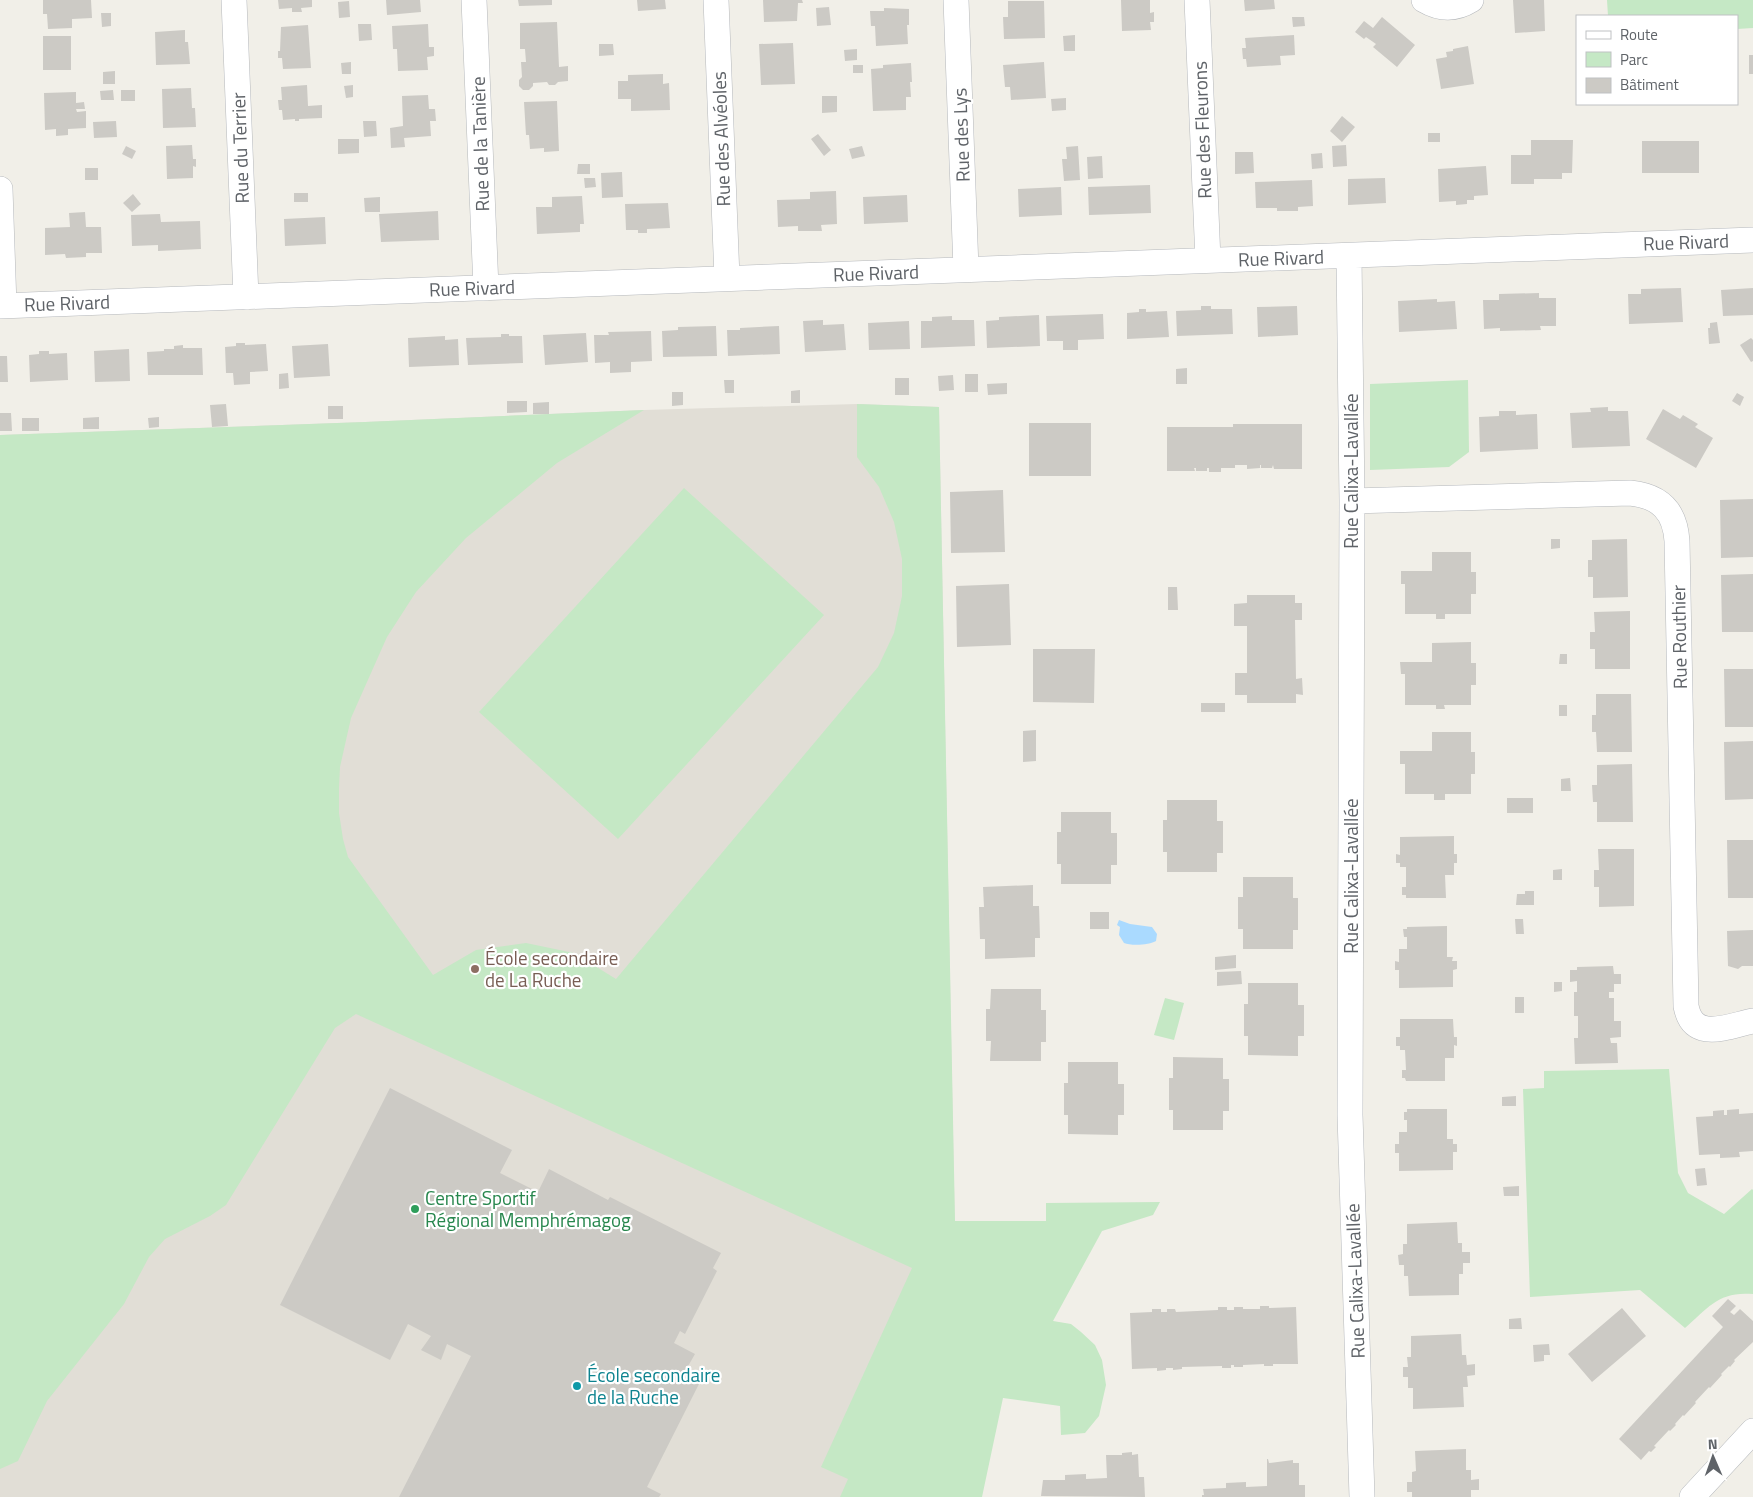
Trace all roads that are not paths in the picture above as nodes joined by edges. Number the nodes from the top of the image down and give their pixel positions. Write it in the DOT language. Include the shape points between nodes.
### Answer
graph roads {
  1 [pos="234,0"];
  2 [pos="474,0"];
  3 [pos="716,0"];
  4 [pos="956,0"];
  5 [pos="1197,0"];
  6 [pos="1424,0"];
  7 [pos="1471,0"];
  8 [pos="0,189"];
  9 [pos="1753,240"];
  10 [pos="1349,256"];
  11 [pos="1208,260"];
  12 [pos="966,269"];
  13 [pos="727,278"];
  14 [pos="486,288"];
  15 [pos="246,297"];
  16 [pos="2,306"];
  17 [pos="1352,501"];
  18 [pos="1753,1021"];
  19 [pos="1753,1431"];
  20 [pos="1362,1497"];
  21 [pos="1692,1497"];
  1 -- 15 [label="street, Rue du Terrier"];
  2 -- 14 [label="street, Rue de la Tanière"];
  3 -- 13 [label="street, Rue des Alvéoles"];
  4 -- 12 [label="street, Rue des Lys"];
  5 -- 11 [label="street, Rue des Fleurons"];
  6 -- 7 [label="street" via="1448,8"];
  8 -- 16 [label="street"];
  9 -- 10 [label="street, Rue Rivard"];
  10 -- 11 [label="street, Rue Rivard"];
  10 -- 17 [label="street, Rue Calixa-Lavallée"];
  11 -- 12 [label="street, Rue Rivard"];
  12 -- 13 [label="street, Rue Rivard"];
  13 -- 14 [label="street, Rue Rivard"];
  14 -- 15 [label="street, Rue Rivard"];
  15 -- 16 [label="street, Rue Rivard"];
  17 -- 18 [label="street, Rue Routhier" via="1642,494 1664,506 1674,522 1677,541 1686,1006 1691,1020 1704,1029"];
  17 -- 20 [label="street, Rue Calixa-Lavallée" via="1350,1115"];
  19 -- 21 [label="street"];
}
